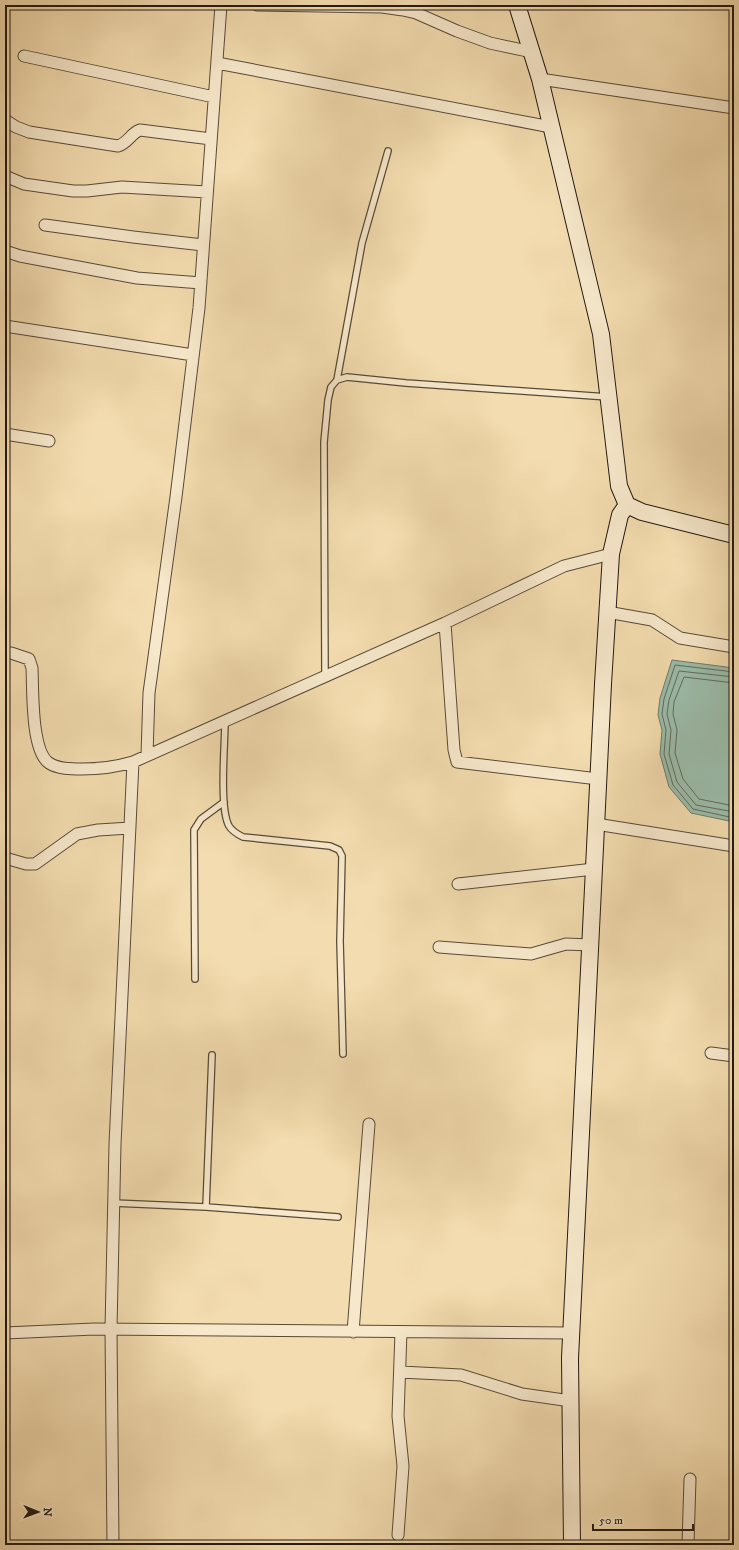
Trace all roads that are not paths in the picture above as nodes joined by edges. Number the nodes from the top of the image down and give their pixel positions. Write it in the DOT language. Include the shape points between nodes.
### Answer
graph roads {
  1 [pos="221,5"];
  2 [pos="257,5"];
  3 [pos="517,5"];
  4 [pos="532,52"];
  5 [pos="24,56"];
  6 [pos="217,63"];
  7 [pos="540,79"];
  8 [pos="214,97"];
  9 [pos="734,108"];
  10 [pos="5,120"];
  11 [pos="552,127"];
  12 [pos="211,139"];
  13 [pos="388,152"];
  14 [pos="5,176"];
  15 [pos="207,192"];
  16 [pos="45,225"];
  17 [pos="203,245"];
  18 [pos="5,251"];
  19 [pos="200,283"];
  20 [pos="5,326"];
  21 [pos="193,355"];
  22 [pos="337,380"];
  23 [pos="608,397"];
  24 [pos="5,434"];
  25 [pos="48,441"];
  26 [pos="627,505"];
  27 [pos="734,535"];
  28 [pos="611,554"];
  29 [pos="607,612"];
  30 [pos="445,623"];
  31 [pos="734,647"];
  32 [pos="5,653"];
  33 [pos="325,676"];
  34 [pos="225,721"];
  35 [pos="147,755"];
  36 [pos="133,762"];
  37 [pos="598,779"];
  38 [pos="224,802"];
  39 [pos="596,824"];
  40 [pos="130,828"];
  41 [pos="734,846"];
  42 [pos="5,858"];
  43 [pos="594,869"];
  44 [pos="458,884"];
  45 [pos="590,945"];
  46 [pos="439,947"];
  47 [pos="196,979"];
  48 [pos="711,1053"];
  49 [pos="343,1054"];
  50 [pos="212,1055"];
  51 [pos="734,1056"];
  52 [pos="369,1124"];
  53 [pos="113,1203"];
  54 [pos="206,1207"];
  55 [pos="338,1217"];
  56 [pos="110,1329"];
  57 [pos="353,1332"];
  58 [pos="401,1332"];
  59 [pos="5,1333"];
  60 [pos="571,1334"];
  61 [pos="400,1372"];
  62 [pos="570,1401"];
  63 [pos="690,1479"];
  64 [pos="398,1534"];
  65 [pos="113,1545"];
  66 [pos="572,1545"];
  67 [pos="688,1545"];
  1 -- 6 [label="street"];
  2 -- 4 [label="street" via="403,10 490,43"];
  3 -- 4 [label="street"];
  4 -- 7 [label="street"];
  5 -- 8 [label="street"];
  6 -- 8 [label="street"];
  6 -- 11 [label="street"];
  7 -- 9 [label="street"];
  7 -- 11 [label="street"];
  8 -- 12 [label="street"];
  10 -- 12 [label="street" via="29,132 118,146 140,130"];
  11 -- 23 [label="street" via="601,334"];
  12 -- 15 [label="street"];
  13 -- 22 [label="lane" via="362,243"];
  14 -- 15 [label="street" via="24,184 73,191 122,187"];
  15 -- 17 [label="street"];
  16 -- 17 [label="street"];
  17 -- 19 [label="street"];
  18 -- 19 [label="street" via="137,278"];
  19 -- 21 [label="street"];
  20 -- 21 [label="street"];
  21 -- 35 [label="street" via="149,693"];
  22 -- 23 [label="lane" via="347,377"];
  22 -- 33 [label="lane" via="331,387 328,400 324,442"];
  23 -- 26 [label="street" via="619,486"];
  24 -- 25 [label="street"];
  26 -- 27 [label="street" via="642,512"];
  26 -- 28 [label="street" via="620,515"];
  28 -- 29 [label="street"];
  28 -- 30 [label="street" via="564,566"];
  29 -- 31 [label="street" via="652,620 680,638"];
  29 -- 37 [label="street"];
  30 -- 33 [label="street"];
  30 -- 37 [label="street" via="457,762"];
  32 -- 36 [label="street" via="28,659 32,668 36,733 39,746 48,763 61,768 97,769"];
  33 -- 34 [label="street"];
  34 -- 35 [label="street"];
  34 -- 38 [label="lane"];
  35 -- 36 [label="street"];
  36 -- 40 [label="street"];
  37 -- 39 [label="street"];
  38 -- 47 [label="lane" via="201,819 194,830"];
  38 -- 49 [label="lane" via="229,826 243,837 330,846 339,850 342,856 340,941"];
  39 -- 41 [label="street"];
  39 -- 43 [label="street"];
  40 -- 42 [label="street" via="77,834 35,864"];
  40 -- 53 [label="street"];
  43 -- 44 [label="street"];
  43 -- 45 [label="street"];
  45 -- 46 [label="street" via="556,945 531,954"];
  45 -- 60 [label="street"];
  48 -- 51 [label="street"];
  50 -- 54 [label="lane"];
  52 -- 57 [label="street"];
  53 -- 54 [label="lane"];
  53 -- 56 [label="street"];
  54 -- 55 [label="lane"];
  56 -- 57 [label="street"];
  56 -- 59 [label="street"];
  56 -- 65 [label="street"];
  57 -- 58 [label="street"];
  58 -- 60 [label="street"];
  58 -- 61 [label="street"];
  60 -- 62 [label="street"];
  61 -- 62 [label="street" via="461,1375 522,1394"];
  61 -- 64 [label="street" via="398,1416 403,1466"];
  62 -- 66 [label="street"];
  63 -- 67 [label="street"];
}
